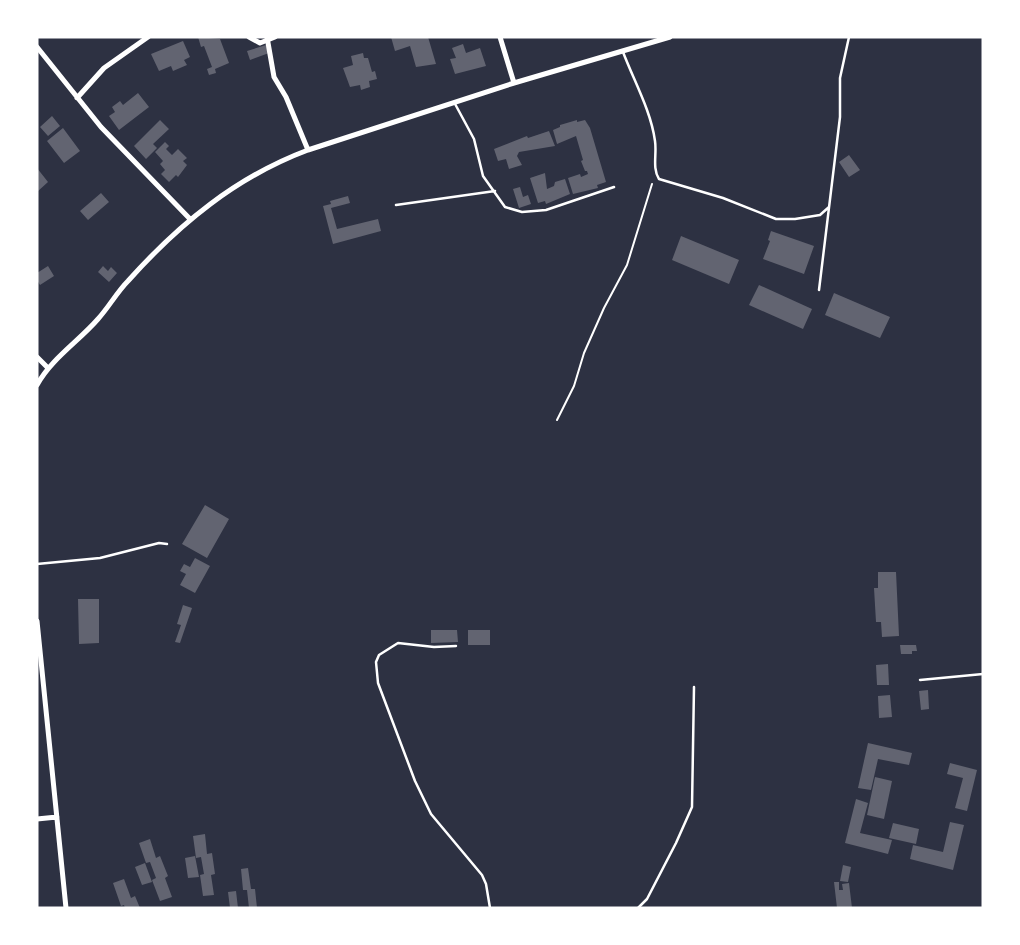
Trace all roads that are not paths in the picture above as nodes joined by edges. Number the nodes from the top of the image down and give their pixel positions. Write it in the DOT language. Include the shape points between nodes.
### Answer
graph roads {
  1 [pos="148,37"];
  2 [pos="248,37"];
  3 [pos="275,37"];
  4 [pos="500,37"];
  5 [pos="670,37"];
  6 [pos="849,37"];
  7 [pos="268,38"];
  8 [pos="37,47"];
  9 [pos="624,52"];
  10 [pos="513,83"];
  11 [pos="77,98"];
  12 [pos="454,102"];
  13 [pos="308,150"];
  14 [pos="614,187"];
  15 [pos="495,191"];
  16 [pos="396,205"];
  17 [pos="829,206"];
  18 [pos="190,219"];
  19 [pos="819,290"];
  20 [pos="37,357"];
  21 [pos="48,368"];
  22 [pos="37,385"];
  23 [pos="167,544"];
  24 [pos="37,564"];
  25 [pos="37,621"];
  26 [pos="456,646"];
  27 [pos="983,674"];
  28 [pos="920,680"];
  29 [pos="694,687"];
  30 [pos="57,817"];
  31 [pos="37,819"];
  32 [pos="66,908"];
  33 [pos="490,908"];
  34 [pos="638,908"];
  1 -- 11 [label="street" via="104,68"];
  2 -- 7 [label="street" via="256,42"];
  3 -- 7 [label="street"];
  4 -- 10 [label="street"];
  5 -- 9 [label="street"];
  6 -- 17 [label="lane" via="840,78"];
  7 -- 13 [label="street" via="274,77"];
  8 -- 11 [label="street"];
  9 -- 10 [label="street"];
  9 -- 17 [label="lane" via="651,124 659,179 775,219 820,215"];
  10 -- 12 [label="street"];
  11 -- 18 [label="street"];
  12 -- 13 [label="street"];
  12 -- 15 [label="lane" via="474,139 483,176"];
  13 -- 18 [label="street" via="253,175"];
  14 -- 15 [label="lane" via="546,210 522,212 505,207"];
  15 -- 16 [label="lane"];
  17 -- 19 [label="lane"];
  18 -- 21 [label="street"];
  20 -- 21 [label="street"];
  21 -- 22 [label="street"];
  23 -- 24 [label="lane" via="100,558"];
  25 -- 30 [label="street"];
  26 -- 33 [label="lane" via="398,643 379,655 376,671 415,781 431,814 482,876"];
  27 -- 28 [label="lane"];
  29 -- 34 [label="lane" via="692,807 647,899"];
  30 -- 31 [label="street"];
  30 -- 32 [label="street"];
}
